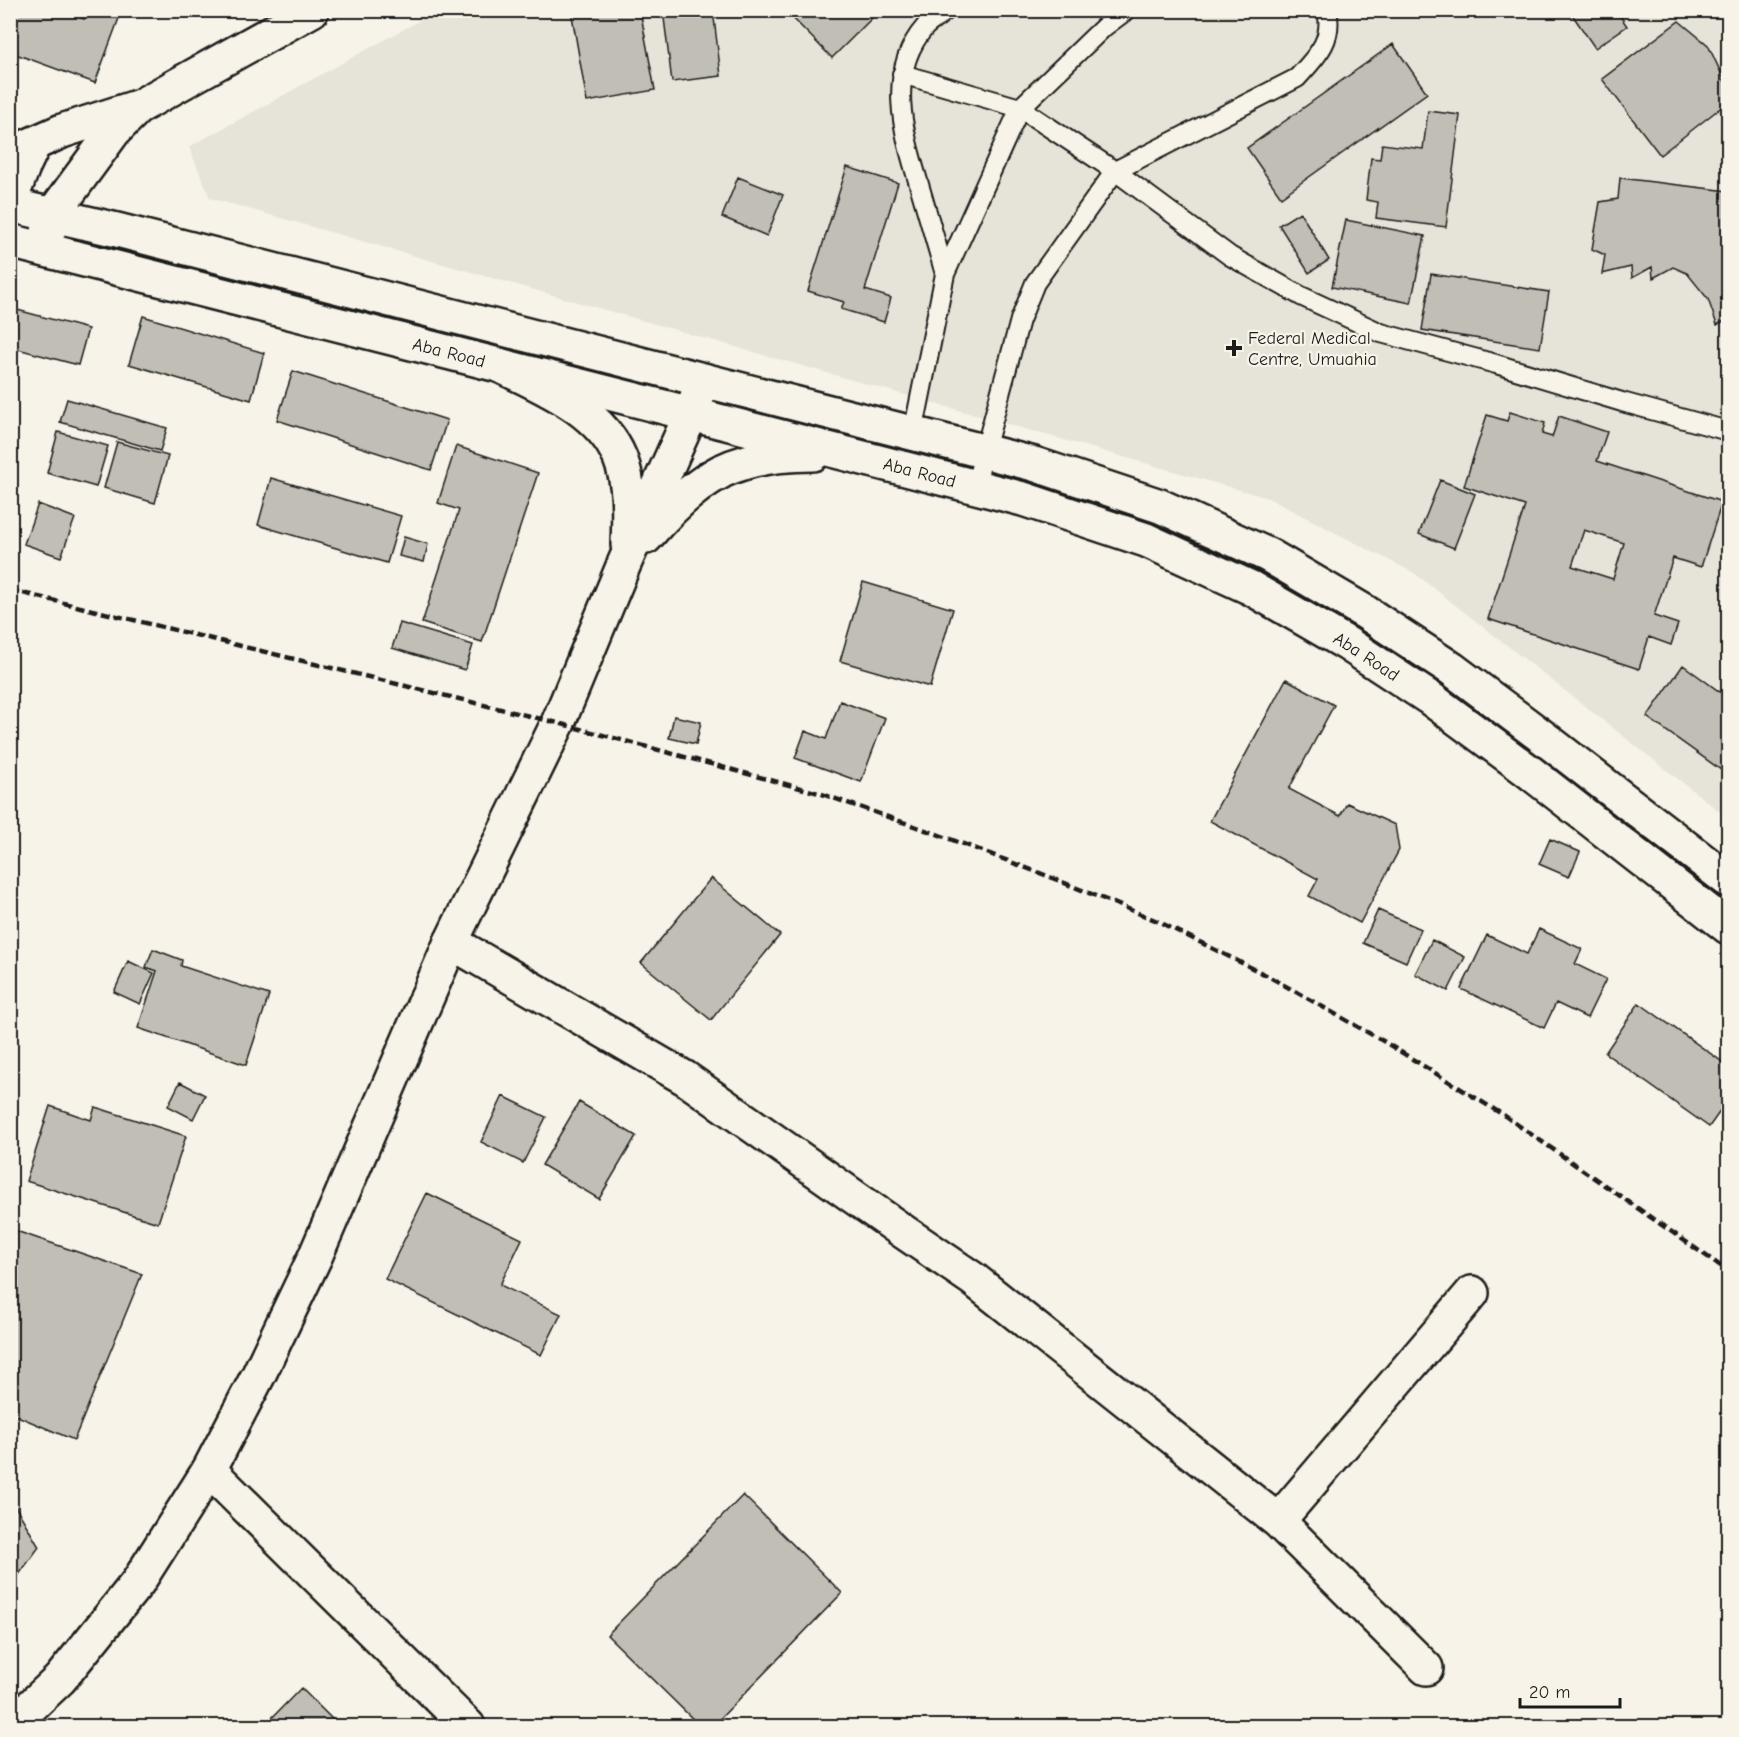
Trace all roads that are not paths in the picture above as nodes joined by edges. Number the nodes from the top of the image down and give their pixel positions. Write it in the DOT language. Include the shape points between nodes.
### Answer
graph roads {
  1 [pos="312,10"];
  2 [pos="947,10"];
  3 [pos="1127,10"];
  4 [pos="1327,10"];
  5 [pos="902,75"];
  6 [pos="140,106"];
  7 [pos="1020,108"];
  8 [pos="22,149"];
  9 [pos="99,151"];
  10 [pos="1115,171"];
  11 [pos="10,203"];
  12 [pos="53,214"];
  13 [pos="117,230"];
  14 [pos="10,241"];
  15 [pos="42,250"];
  16 [pos="945,274"];
  17 [pos="499,365"];
  18 [pos="703,380"];
  19 [pos="691,414"];
  20 [pos="1728,431"];
  21 [pos="913,433"];
  22 [pos="985,452"];
  23 [pos="846,453"];
  24 [pos="975,487"];
  25 [pos="626,561"];
  26 [pos="1728,880"];
  27 [pos="1728,927"];
  28 [pos="451,942"];
  29 [pos="1472,1293"];
  30 [pos="208,1470"];
  31 [pos="1278,1521"];
  32 [pos="1426,1668"];
  33 [pos="10,1726"];
  34 [pos="468,1726"];
  1 -- 6 [label="main road"];
  2 -- 5 [label="lane" via="926,27 910,49"];
  3 -- 7 [label="lane"];
  4 -- 10 [label="lane" via="1329,32 1318,56 1297,78"];
  5 -- 7 [label="lane"];
  5 -- 16 [label="lane" via="903,123"];
  6 -- 8 [label="main road" via="62,131"];
  6 -- 9 [label="main road"];
  7 -- 10 [label="lane"];
  7 -- 16 [label="lane"];
  8 -- 11 [label="main road" via="22,167"];
  9 -- 12 [label="main road"];
  9 -- 13 [label="main road" via="93,198 100,213"];
  10 -- 20 [label="lane" via="1230,256 1301,296 1381,333"];
  10 -- 22 [label="lane" via="1035,283 1020,320"];
  11 -- 12 [label="main road, Aba Road"];
  12 -- 13 [label="main road, Aba Road"];
  12 -- 15 [label="main road"];
  13 -- 18 [label="main road, Aba Road"];
  14 -- 15 [label="main road, Aba Road"];
  15 -- 17 [label="main road, Aba Road"];
  16 -- 21 [label="lane"];
  17 -- 19 [label="main road, Aba Road"];
  17 -- 25 [label="main road" via="549,389 594,422 610,440 621,460 627,485"];
  18 -- 19 [label="main road"];
  18 -- 21 [label="main road, Aba Road"];
  19 -- 23 [label="main road, Aba Road"];
  19 -- 25 [label="main road"];
  21 -- 22 [label="main road, Aba Road"];
  22 -- 24 [label="lane"];
  22 -- 26 [label="main road, Aba Road" via="1160,506 1268,555 1452,669"];
  23 -- 24 [label="main road, Aba Road"];
  23 -- 25 [label="main road" via="781,455 723,471 676,505"];
  24 -- 27 [label="main road, Aba Road" via="1146,540 1251,588 1346,643 1527,770"];
  25 -- 28 [label="main road" via="558,723"];
  28 -- 30 [label="main road" via="315,1257"];
  28 -- 31 [label="main road" via="685,1078 973,1279"];
  29 -- 31 [label="main road"];
  30 -- 33 [label="main road" via="138,1582 60,1679"];
  30 -- 34 [label="main road"];
  31 -- 32 [label="main road"];
}
